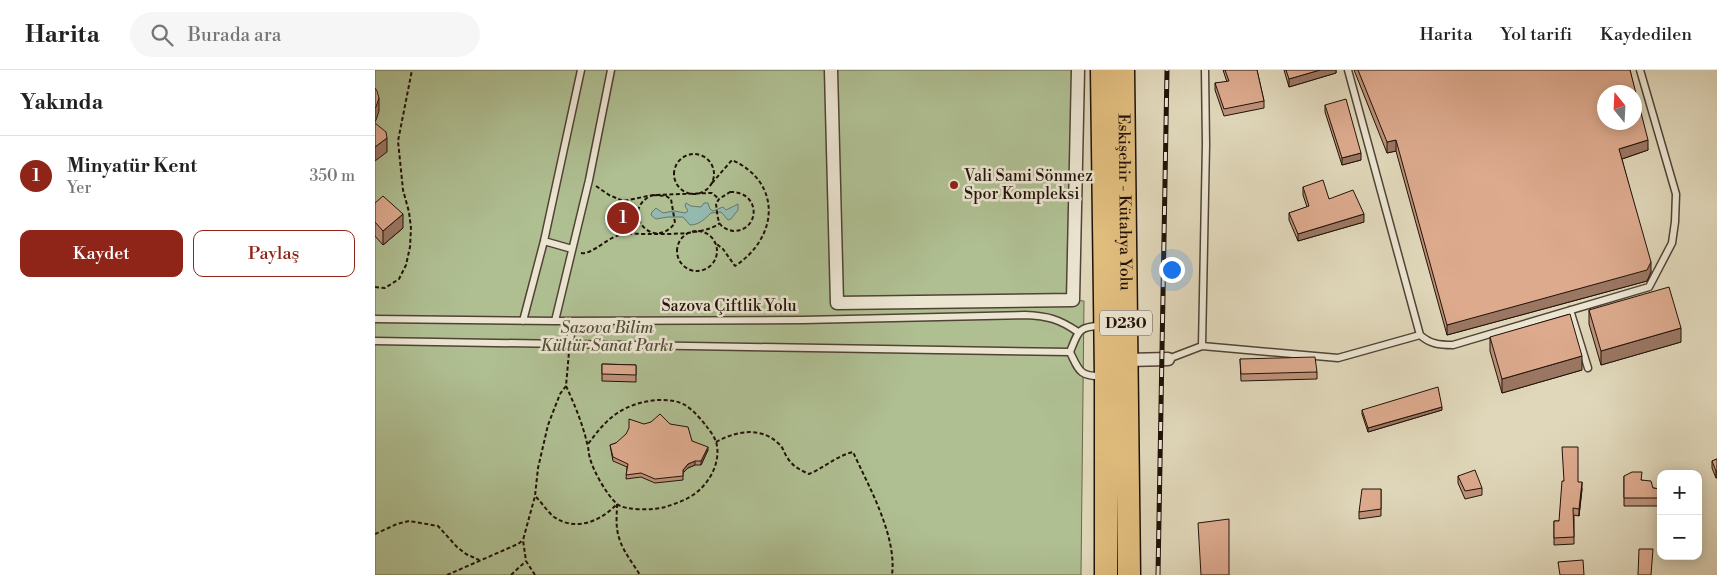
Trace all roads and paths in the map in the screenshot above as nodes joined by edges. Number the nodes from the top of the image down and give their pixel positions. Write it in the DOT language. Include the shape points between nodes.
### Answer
graph roads {
  1 [pos="411,70"];
  2 [pos="581,70"];
  3 [pos="611,70"];
  4 [pos="831,70"];
  5 [pos="1078,70"];
  6 [pos="1102,70"];
  7 [pos="1123,70"];
  8 [pos="1205,70"];
  9 [pos="1348,70"];
  10 [pos="1640,70"];
  11 [pos="589,180"];
  12 [pos="712,183"];
  13 [pos="653,194"];
  14 [pos="696,194"];
  15 [pos="719,199"];
  16 [pos="720,223"];
  17 [pos="692,232"];
  18 [pos="660,234"];
  19 [pos="544,241"];
  20 [pos="714,242"];
  21 [pos="572,249"];
  22 [pos="375,287"];
  23 [pos="1571,310"];
  24 [pos="375,319"];
  25 [pos="523,321"];
  26 [pos="555,321"];
  27 [pos="572,321"];
  28 [pos="1105,326"];
  29 [pos="1078,332"];
  30 [pos="1420,335"];
  31 [pos="375,341"];
  32 [pos="570,345"];
  33 [pos="1202,346"];
  34 [pos="1070,352"];
  35 [pos="1168,358"];
  36 [pos="1127,360"];
  37 [pos="1587,368"];
  38 [pos="1106,376"];
  39 [pos="566,386"];
  40 [pos="716,442"];
  41 [pos="588,444"];
  42 [pos="535,496"];
  43 [pos="617,504"];
  44 [pos="375,534"];
  45 [pos="523,540"];
  46 [pos="479,560"];
  47 [pos="526,561"];
  48 [pos="447,575"];
  49 [pos="511,575"];
  50 [pos="535,575"];
  51 [pos="640,575"];
  52 [pos="892,575"];
  53 [pos="1106,575"];
  54 [pos="1129,575"];
  1 -- 22 [label="path" via="398,141 411,228 410,247 399,279 385,288"];
  2 -- 19 [label="lane"];
  3 -- 11 [label="lane"];
  4 -- 5 [label="street" via="837,303 1073,300"];
  6 -- 28 [label="highway, Eskişehir - Kütahya Yolu / D230"];
  7 -- 36 [label="highway, Eskişehir - Kütahya Yolu / D230"];
  8 -- 33 [label="lane"];
  9 -- 30 [label="lane"];
  10 -- 23 [label="lane" via="1676,194 1672,243 1649,287"];
  11 -- 13 [label="path" via="623,201"];
  11 -- 21 [label="lane"];
  12 -- 14 [label="path"];
  12 -- 14 [label="path" via="714,171 708,160 696,154 684,157 675,167 675,180 683,191"];
  12 -- 20 [label="path" via="732,160 745,166 756,175 764,189 769,211 760,240 748,257 735,266"];
  13 -- 14 [label="path"];
  13 -- 18 [label="path" via="642,201 639,220 647,230"];
  13 -- 18 [label="path" via="671,199 673,210 675,223"];
  14 -- 15 [label="path" via="712,193"];
  15 -- 16 [label="path" via="716,208"];
  15 -- 16 [label="path" via="736,192 748,197 754,208 752,220 743,229 730,230"];
  16 -- 17 [label="path" via="713,228"];
  17 -- 18 [label="path"];
  17 -- 20 [label="path" via="705,233"];
  17 -- 20 [label="path" via="678,244 678,258 686,268 699,271 710,266 716,254"];
  18 -- 21 [label="path" via="616,236 585,254"];
  19 -- 21 [label="lane"];
  19 -- 25 [label="lane"];
  21 -- 26 [label="lane"];
  23 -- 30 [label="lane" via="1453,345 1428,342"];
  23 -- 37 [label="lane"];
  24 -- 25 [label="lane, Sazova Çiftlik Yolu"];
  25 -- 26 [label="lane, Sazova Çiftlik Yolu"];
  26 -- 27 [label="lane, Sazova Çiftlik Yolu"];
  27 -- 29 [label="lane, Sazova Çiftlik Yolu" via="1025,315 1048,316"];
  27 -- 32 [label="lane"];
  28 -- 29 [label="lane" via="1089,326"];
  28 -- 38 [label="highway, Eskişehir - Kütahya Yolu / D230"];
  29 -- 34 [label="lane"];
  30 -- 33 [label="lane" via="1338,358"];
  31 -- 32 [label="lane"];
  32 -- 34 [label="lane"];
  32 -- 39 [label="path"];
  33 -- 35 [label="lane"];
  34 -- 38 [label="lane" via="1079,370 1090,377"];
  35 -- 36 [label="street"];
  36 -- 54 [label="highway, Eskişehir - Kütahya Yolu / D230"];
  38 -- 53 [label="highway, Eskişehir - Kütahya Yolu / D230"];
  39 -- 41 [label="path"];
  39 -- 42 [label="path" via="548,425"];
  40 -- 41 [label="path" via="702,421 685,405 663,400 621,410"];
  40 -- 43 [label="path" via="715,467 693,495 659,508"];
  40 -- 52 [label="path" via="731,434 750,432 768,436 781,445 794,467 809,474 853,452 872,491 887,534"];
  41 -- 43 [label="path" via="594,470"];
  42 -- 43 [label="path" via="553,516 577,524 595,520"];
  42 -- 45 [label="path"];
  43 -- 51 [label="path" via="619,539"];
  44 -- 46 [label="path" via="409,521 438,526 457,547"];
  45 -- 46 [label="path"];
  45 -- 47 [label="path"];
  46 -- 48 [label="path"];
  47 -- 49 [label="path"];
  47 -- 50 [label="path"];
}
